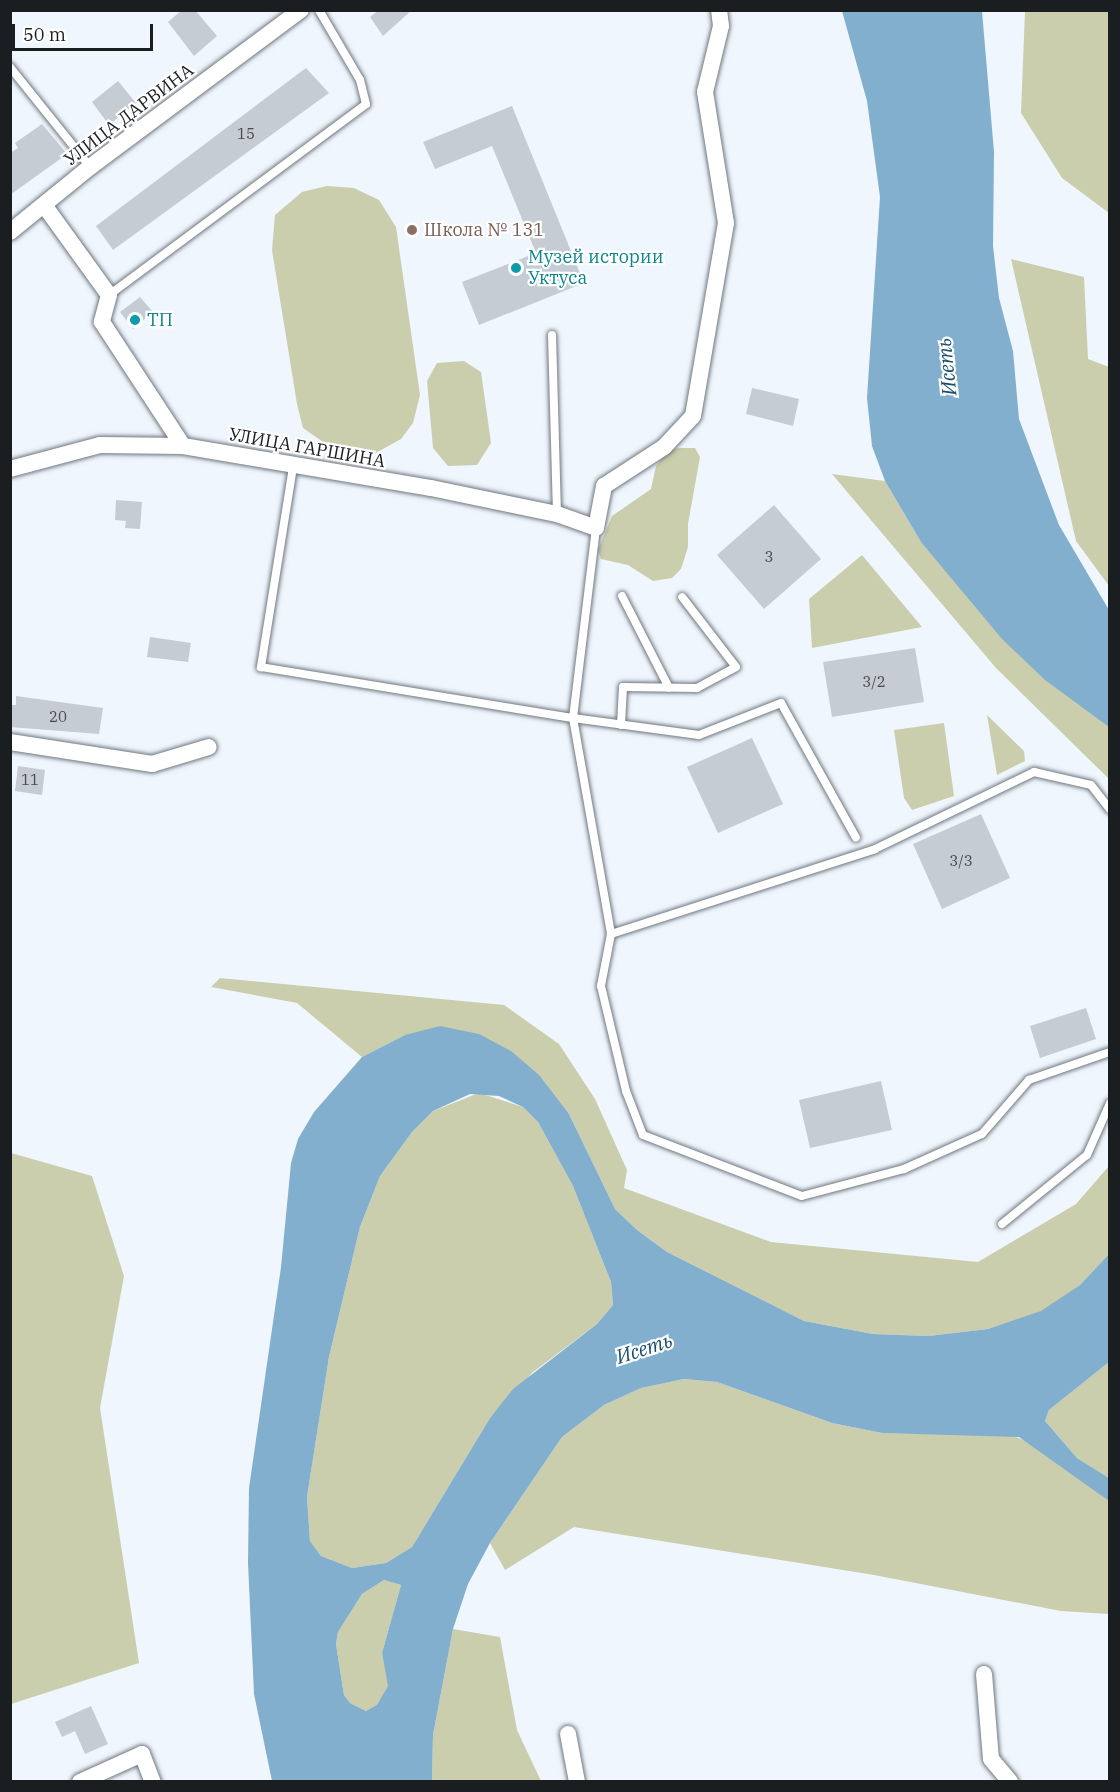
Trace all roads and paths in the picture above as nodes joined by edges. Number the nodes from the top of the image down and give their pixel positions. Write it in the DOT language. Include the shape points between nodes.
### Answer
graph roads {
  1 [pos="301,10"];
  2 [pos="319,10"];
  3 [pos="719,10"];
  4 [pos="10,67"];
  5 [pos="90,167"];
  6 [pos="44,205"];
  7 [pos="10,232"];
  8 [pos="109,295"];
  9 [pos="552,335"];
  10 [pos="183,446"];
  11 [pos="292,467"];
  12 [pos="10,469"];
  13 [pos="557,514"];
  14 [pos="596,528"];
  15 [pos="622,596"];
  16 [pos="682,597"];
  17 [pos="669,688"];
  18 [pos="573,718"];
  19 [pos="621,725"];
  20 [pos="10,742"];
  21 [pos="209,747"];
  22 [pos="1110,809"];
  23 [pos="856,838"];
  24 [pos="611,934"];
  25 [pos="1110,1052"];
  26 [pos="1110,1103"];
  27 [pos="1002,1224"];
  28 [pos="984,1674"];
  29 [pos="568,1734"];
  30 [pos="80,1782"];
  31 [pos="153,1782"];
  32 [pos="577,1782"];
  33 [pos="1010,1782"];
  1 -- 5 [label="street, УЛИЦА ДАРВИНА"];
  2 -- 8 [label="lane" via="360,80 366,104"];
  3 -- 14 [label="street" via="721,26 705,92 726,222 693,416 664,447 604,486"];
  4 -- 5 [label="lane"];
  5 -- 6 [label="street, УЛИЦА ДАРВИНА"];
  6 -- 7 [label="street, УЛИЦА ДАРВИНА"];
  6 -- 8 [label="street"];
  8 -- 10 [label="street" via="102,322"];
  9 -- 13 [label="lane"];
  10 -- 11 [label="street, УЛИЦА ГАРШИНА"];
  10 -- 12 [label="street, УЛИЦА ГАРШИНА" via="100,445"];
  11 -- 13 [label="street, УЛИЦА ГАРШИНА"];
  11 -- 18 [label="lane" via="261,667"];
  13 -- 14 [label="street, УЛИЦА ГАРШИНА"];
  14 -- 18 [label="lane"];
  15 -- 17 [label="lane"];
  16 -- 17 [label="lane" via="736,667 697,688"];
  17 -- 19 [label="lane" via="623,687"];
  18 -- 19 [label="lane"];
  18 -- 24 [label="lane"];
  19 -- 23 [label="lane" via="699,735 781,703"];
  20 -- 21 [label="street" via="152,764"];
  22 -- 24 [label="lane" via="1091,785 1034,772 875,849"];
  24 -- 25 [label="lane" via="601,986 626,1091 643,1135 802,1196 904,1168 982,1134 1029,1080"];
  26 -- 27 [label="lane" via="1087,1155"];
  28 -- 33 [label="street" via="991,1759"];
  29 -- 32 [label="street"];
  30 -- 31 [label="street" via="141,1754"];
}
